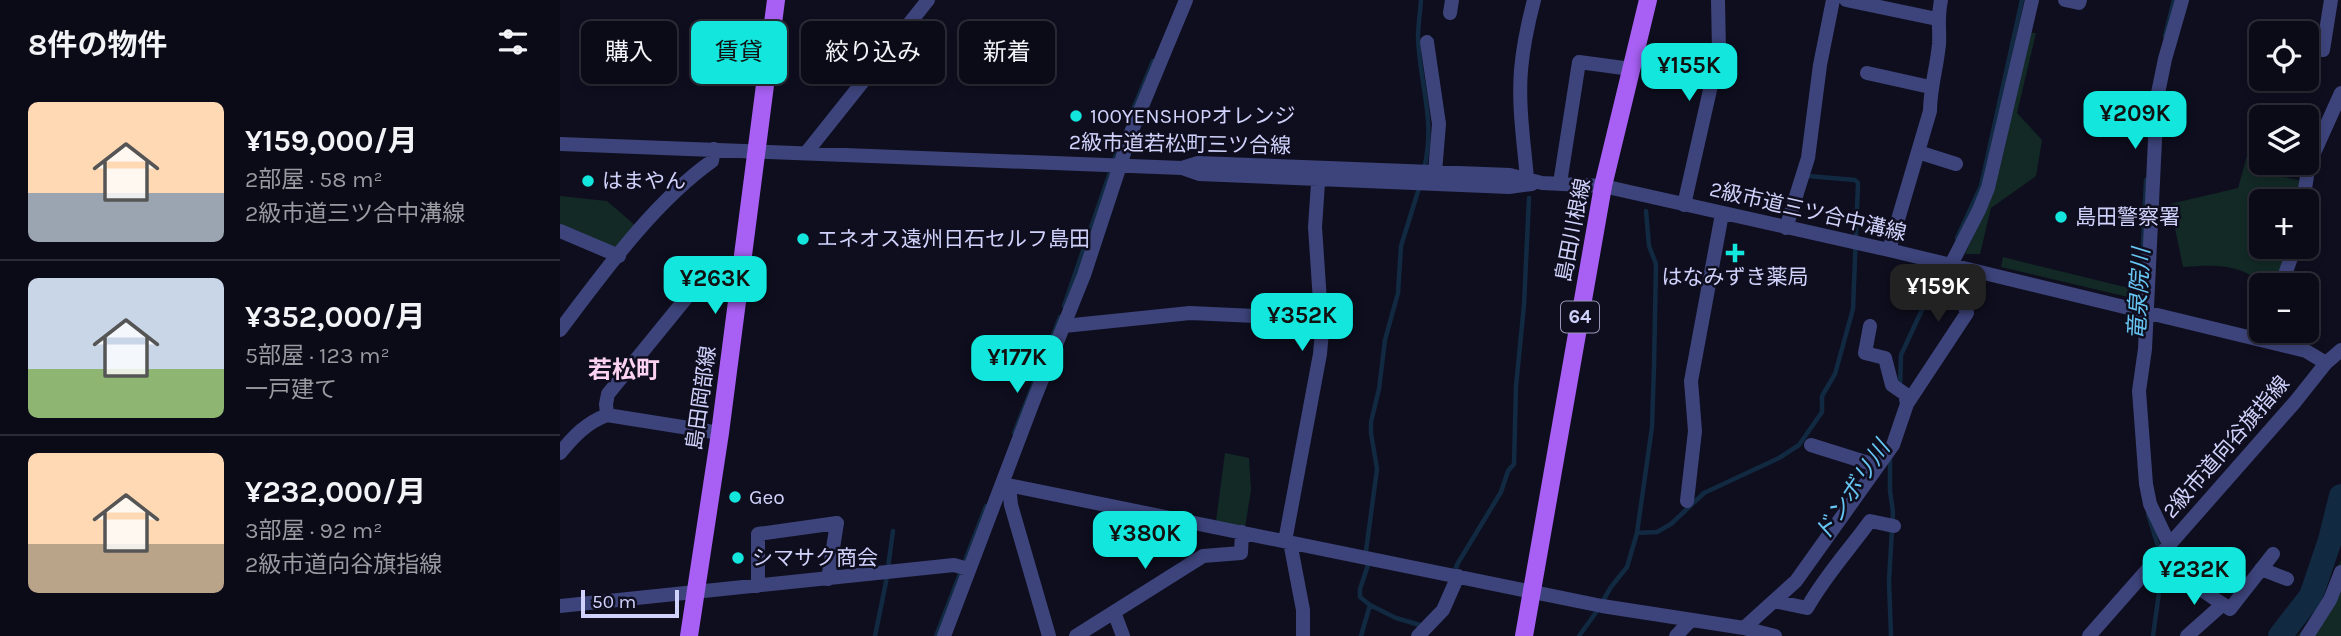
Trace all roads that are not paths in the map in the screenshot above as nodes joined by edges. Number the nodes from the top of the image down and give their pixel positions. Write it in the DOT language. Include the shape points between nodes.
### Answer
graph roads {
  1 [pos="776,0"];
  2 [pos="928,0"];
  3 [pos="1186,0"];
  4 [pos="1534,0"];
  5 [pos="1648,0"];
  6 [pos="1718,0"];
  7 [pos="1833,0"];
  8 [pos="1846,0"];
  9 [pos="1941,0"];
  10 [pos="2032,0"];
  11 [pos="2065,0"];
  12 [pos="2080,0"];
  13 [pos="2182,0"];
  14 [pos="2331,0"];
  15 [pos="1937,19"];
  16 [pos="1427,43"];
  17 [pos="2323,50"];
  18 [pos="1631,69"];
  19 [pos="1867,73"];
  20 [pos="1930,87"];
  21 [pos="2341,93"];
  22 [pos="560,144"];
  23 [pos="714,149"];
  24 [pos="560,151"];
  25 [pos="755,151"];
  26 [pos="1918,152"];
  27 [pos="806,153"];
  28 [pos="1956,164"];
  29 [pos="1120,165"];
  30 [pos="1435,172"];
  31 [pos="1318,173"];
  32 [pos="1527,179"];
  33 [pos="1542,183"];
  34 [pos="1560,183"];
  35 [pos="1603,186"];
  36 [pos="2305,189"];
  37 [pos="1684,205"];
  38 [pos="1722,214"];
  39 [pos="1786,228"];
  40 [pos="560,230"];
  41 [pos="1889,250"];
  42 [pos="619,256"];
  43 [pos="723,264"];
  44 [pos="1950,266"];
  45 [pos="2146,312"];
  46 [pos="1321,319"];
  47 [pos="1064,326"];
  48 [pos="1870,326"];
  49 [pos="560,330"];
  50 [pos="2249,337"];
  51 [pos="2273,343"];
  52 [pos="2341,350"];
  53 [pos="2326,363"];
  54 [pos="1907,404"];
  55 [pos="607,415"];
  56 [pos="720,433"];
  57 [pos="1811,445"];
  58 [pos="560,453"];
  59 [pos="1878,466"];
  60 [pos="1006,485"];
  61 [pos="1687,501"];
  62 [pos="1894,526"];
  63 [pos="1242,533"];
  64 [pos="1288,542"];
  65 [pos="2169,544"];
  66 [pos="2273,554"];
  67 [pos="2158,557"];
  68 [pos="968,569"];
  69 [pos="2261,569"];
  70 [pos="2341,572"];
  71 [pos="1458,576"];
  72 [pos="828,579"];
  73 [pos="2287,579"];
  74 [pos="758,586"];
  75 [pos="1532,591"];
  76 [pos="695,592"];
  77 [pos="1774,601"];
  78 [pos="2223,604"];
  79 [pos="560,606"];
  80 [pos="1114,612"];
  81 [pos="1691,620"];
  82 [pos="1753,632"];
  83 [pos="690,636"];
  84 [pos="944,636"];
  85 [pos="1049,636"];
  86 [pos="1076,636"];
  87 [pos="1123,636"];
  88 [pos="1303,636"];
  89 [pos="1418,636"];
  90 [pos="1524,636"];
  91 [pos="1676,636"];
  92 [pos="1775,636"];
  93 [pos="2090,636"];
  94 [pos="2187,636"];
  95 [pos="2307,636"];
  1 -- 25 [label="main road, 島田岡部線"];
  2 -- 27 [label="street"];
  3 -- 29 [label="street"];
  4 -- 32 [label="street" via="1521,72"];
  5 -- 18 [label="main road, 島田川根線 / 64"];
  6 -- 37 [label="street" via="1719,50"];
  7 -- 39 [label="street" via="1808,158"];
  8 -- 15 [label="street"];
  9 -- 15 [label="street"];
  10 -- 44 [label="street" via="1988,188"];
  11 -- 12 [label="street"];
  13 -- 45 [label="street" via="2157,98"];
  14 -- 17 [label="street"];
  15 -- 20 [label="street" via="1939,43"];
  16 -- 30 [label="street" via="1439,124"];
  18 -- 34 [label="street" via="1579,62"];
  18 -- 35 [label="main road, 島田川根線 / 64"];
  19 -- 20 [label="street"];
  20 -- 26 [label="street" via="1930,111"];
  21 -- 36 [label="street" via="2309,164"];
  22 -- 23 [label="street, 2級市道若松町三ツ合線"];
  22 -- 24 [label="street"];
  23 -- 25 [label="street, 2級市道若松町三ツ合線"];
  23 -- 42 [label="street" via="712,161 666,199"];
  25 -- 27 [label="street, 2級市道若松町三ツ合線"];
  25 -- 56 [label="main road, 島田岡部線"];
  26 -- 28 [label="street"];
  26 -- 41 [label="street"];
  27 -- 29 [label="street, 2級市道若松町三ツ合線"];
  29 -- 31 [label="street, 2級市道若松町三ツ合線" via="1182,168 1198,163"];
  29 -- 47 [label="street"];
  30 -- 31 [label="street, 2級市道若松町三ツ合線"];
  30 -- 32 [label="street, 2級市道若松町三ツ合線"];
  31 -- 33 [label="street" via="1509,187"];
  31 -- 46 [label="street" via="1315,227"];
  32 -- 33 [label="street, 2級市道若松町三ツ合線"];
  33 -- 34 [label="street, 2級市道若松町三ツ合線"];
  34 -- 35 [label="street, 2級市道若松町三ツ合線"];
  35 -- 37 [label="street, 2級市道三ツ合中溝線"];
  35 -- 75 [label="main road, 島田川根線 / 64"];
  37 -- 38 [label="street, 2級市道三ツ合中溝線"];
  38 -- 39 [label="street, 2級市道三ツ合中溝線"];
  38 -- 61 [label="street" via="1691,381 1695,431"];
  39 -- 41 [label="street, 2級市道三ツ合中溝線"];
  40 -- 42 [label="street"];
  41 -- 44 [label="street, 2級市道三ツ合中溝線"];
  42 -- 49 [label="street"];
  43 -- 55 [label="street" via="709,270 608,394"];
  44 -- 45 [label="street, 2級市道三ツ合中溝線"];
  44 -- 54 [label="street" via="1937,292 1964,305 1967,313"];
  45 -- 50 [label="street, 2級市道三ツ合中溝線"];
  45 -- 65 [label="street" via="2139,391 2146,484"];
  46 -- 47 [label="street" via="1190,313"];
  46 -- 64 [label="street" via="1320,354"];
  47 -- 60 [label="street"];
  48 -- 54 [label="street" via="1866,353 1885,358 1892,385 1906,394"];
  51 -- 53 [label="street, 2級市道三ツ合中溝線" via="2306,351"];
  52 -- 53 [label="street, 2級市道向谷旗指線"];
  53 -- 65 [label="street, 2級市道向谷旗指線"];
  54 -- 59 [label="street" via="1893,445"];
  55 -- 56 [label="street"];
  55 -- 58 [label="street" via="578,431"];
  56 -- 76 [label="main road, 島田岡部線"];
  57 -- 59 [label="street"];
  59 -- 77 [label="street" via="1796,580"];
  60 -- 63 [label="street"];
  60 -- 68 [label="street"];
  60 -- 85 [label="street"];
  62 -- 77 [label="street" via="1870,521 1821,582 1807,608"];
  63 -- 64 [label="street"];
  63 -- 80 [label="street" via="1241,553 1203,556"];
  64 -- 71 [label="street"];
  64 -- 88 [label="street" via="1303,610"];
  65 -- 67 [label="street, 2級市道向谷旗指線"];
  66 -- 69 [label="street"];
  67 -- 78 [label="street"];
  67 -- 93 [label="street, 2級市道向谷旗指線"];
  68 -- 72 [label="street" via="954,565"];
  68 -- 84 [label="street"];
  69 -- 73 [label="street"];
  69 -- 78 [label="street" via="2230,609"];
  70 -- 95 [label="street"];
  71 -- 75 [label="street"];
  71 -- 89 [label="street" via="1443,610"];
  72 -- 74 [label="street"];
  72 -- 74 [label="street" via="838,523 758,534"];
  74 -- 76 [label="street"];
  75 -- 81 [label="street"];
  75 -- 90 [label="main road, 島田川根線 / 64"];
  76 -- 79 [label="street"];
  76 -- 83 [label="main road, 島田岡部線"];
  77 -- 82 [label="street"];
  78 -- 94 [label="street"];
  80 -- 86 [label="street"];
  80 -- 87 [label="street"];
  81 -- 82 [label="street"];
  81 -- 91 [label="street"];
  82 -- 92 [label="street"];
}
